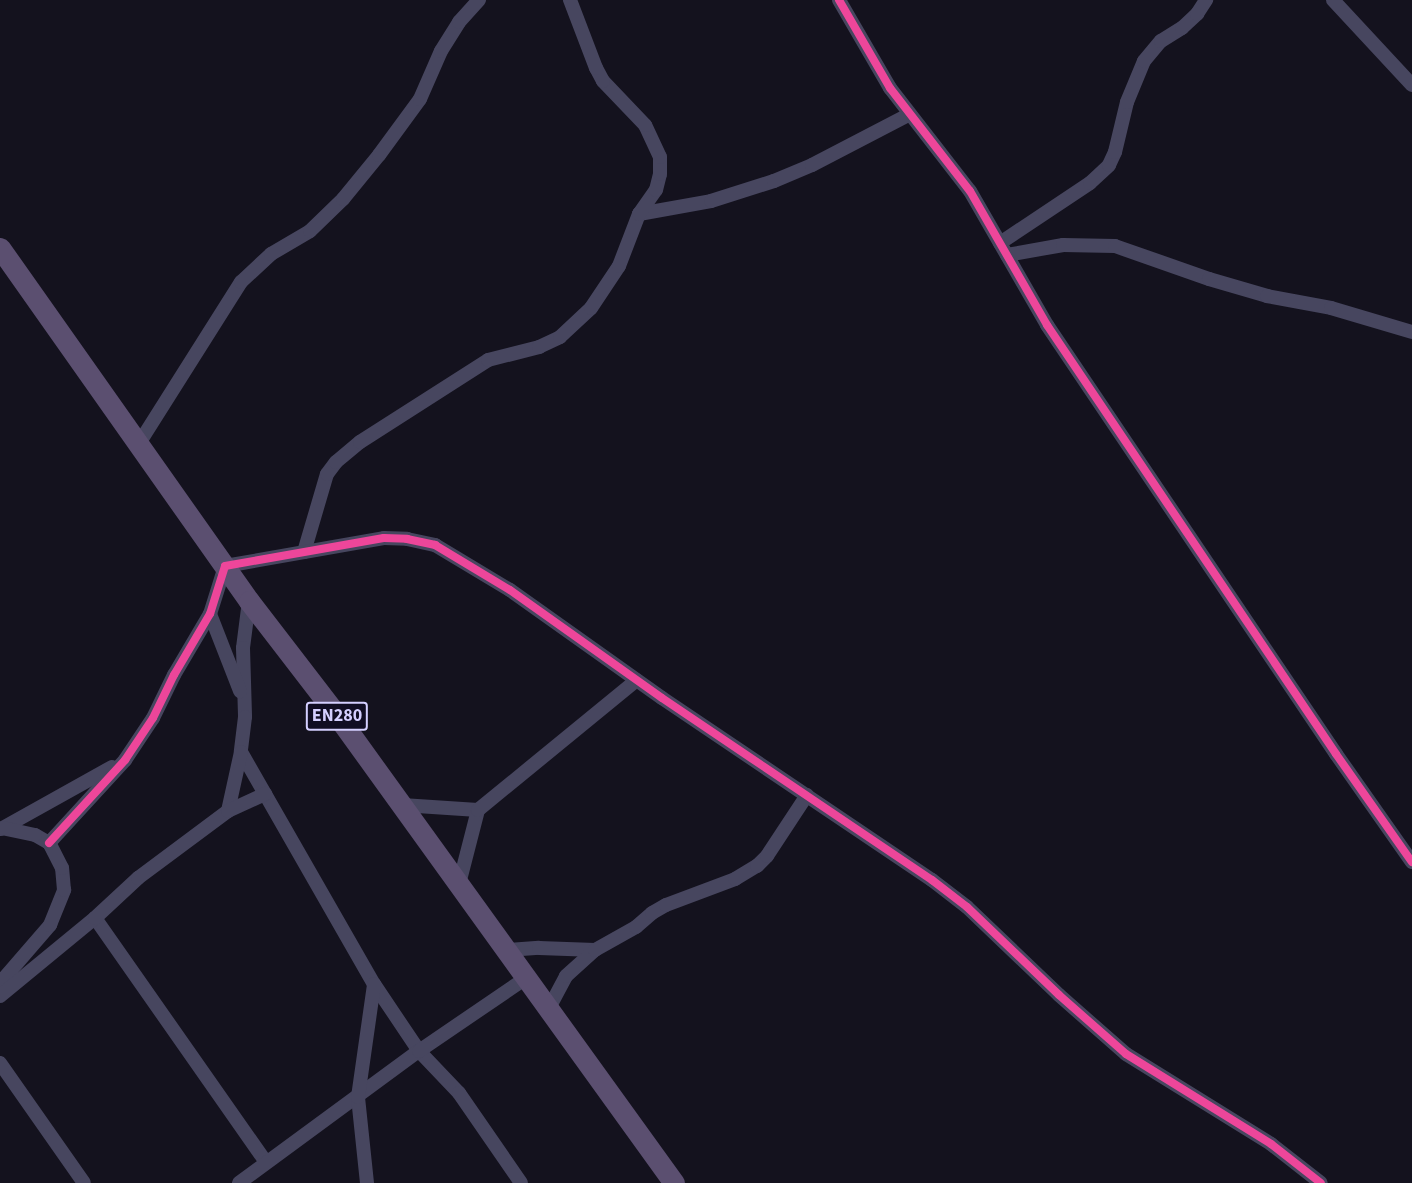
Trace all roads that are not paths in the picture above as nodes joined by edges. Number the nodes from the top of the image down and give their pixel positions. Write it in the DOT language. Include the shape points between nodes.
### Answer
graph roads {
  1 [pos="479,0"];
  2 [pos="570,0"];
  3 [pos="839,0"];
  4 [pos="1206,0"];
  5 [pos="1333,0"];
  6 [pos="1412,85"];
  7 [pos="910,114"];
  8 [pos="639,214"];
  9 [pos="0,248"];
  10 [pos="1004,249"];
  11 [pos="1412,332"];
  12 [pos="138,446"];
  13 [pos="304,552"];
  14 [pos="225,566"];
  15 [pos="249,601"];
  16 [pos="210,614"];
  17 [pos="637,680"];
  18 [pos="244,701"];
  19 [pos="241,752"];
  20 [pos="124,760"];
  21 [pos="265,794"];
  22 [pos="807,795"];
  23 [pos="402,805"];
  24 [pos="478,810"];
  25 [pos="228,811"];
  26 [pos="1,828"];
  27 [pos="49,843"];
  28 [pos="1412,862"];
  29 [pos="459,884"];
  30 [pos="95,918"];
  31 [pos="507,950"];
  32 [pos="595,950"];
  33 [pos="526,978"];
  34 [pos="0,983"];
  35 [pos="374,984"];
  36 [pos="0,996"];
  37 [pos="548,1010"];
  38 [pos="419,1051"];
  39 [pos="0,1063"];
  40 [pos="358,1097"];
  41 [pos="266,1162"];
  42 [pos="84,1183"];
  43 [pos="239,1183"];
  44 [pos="367,1183"];
  45 [pos="521,1183"];
  46 [pos="674,1183"];
  47 [pos="1321,1183"];
  1 -- 12 [label="street" via="447,41 420,99 343,199 310,231 271,254 241,282"];
  2 -- 8 [label="street" via="603,81 645,125 660,157 656,190"];
  3 -- 7 [label="street" via="890,88"];
  4 -- 10 [label="street" via="1197,14 1161,41 1144,61 1127,102 1109,165"];
  5 -- 6 [label="street"];
  7 -- 8 [label="street" via="774,181 711,201"];
  7 -- 10 [label="street" via="970,191"];
  8 -- 13 [label="street" via="619,266 591,308 575,324 539,346 488,360 360,442 336,462 327,474"];
  9 -- 12 [label="main road, EN280"];
  10 -- 11 [label="street" via="1114,246 1267,296 1331,308"];
  10 -- 28 [label="street" via="1047,325"];
  12 -- 14 [label="main road, EN280"];
  13 -- 14 [label="street"];
  13 -- 17 [label="street" via="384,538 435,545 510,590"];
  14 -- 15 [label="main road, EN280"];
  14 -- 16 [label="street"];
  15 -- 18 [label="street" via="243,648"];
  15 -- 23 [label="main road, EN280"];
  16 -- 18 [label="street"];
  16 -- 20 [label="street" via="153,717"];
  17 -- 22 [label="street"];
  17 -- 24 [label="street"];
  18 -- 19 [label="street"];
  19 -- 21 [label="street"];
  19 -- 25 [label="street"];
  20 -- 26 [label="street"];
  20 -- 27 [label="street"];
  21 -- 25 [label="street"];
  21 -- 35 [label="street"];
  22 -- 32 [label="street" via="757,866 735,879 666,905"];
  22 -- 47 [label="street" via="967,907 1126,1054 1271,1144"];
  23 -- 24 [label="street"];
  23 -- 29 [label="main road, EN280"];
  24 -- 29 [label="street"];
  25 -- 30 [label="street" via="138,878"];
  26 -- 27 [label="street" via="35,835"];
  27 -- 34 [label="street" via="62,868 61,902 50,926"];
  29 -- 31 [label="main road, EN280"];
  30 -- 36 [label="street"];
  30 -- 41 [label="street"];
  31 -- 32 [label="street"];
  31 -- 33 [label="main road, EN280"];
  32 -- 37 [label="street" via="566,976"];
  33 -- 37 [label="main road, EN280"];
  33 -- 38 [label="street"];
  35 -- 38 [label="street"];
  35 -- 40 [label="street"];
  37 -- 46 [label="main road, EN280"];
  38 -- 40 [label="street"];
  38 -- 45 [label="street" via="459,1093"];
  39 -- 42 [label="street"];
  40 -- 41 [label="street"];
  40 -- 44 [label="street"];
  41 -- 43 [label="street"];
}
